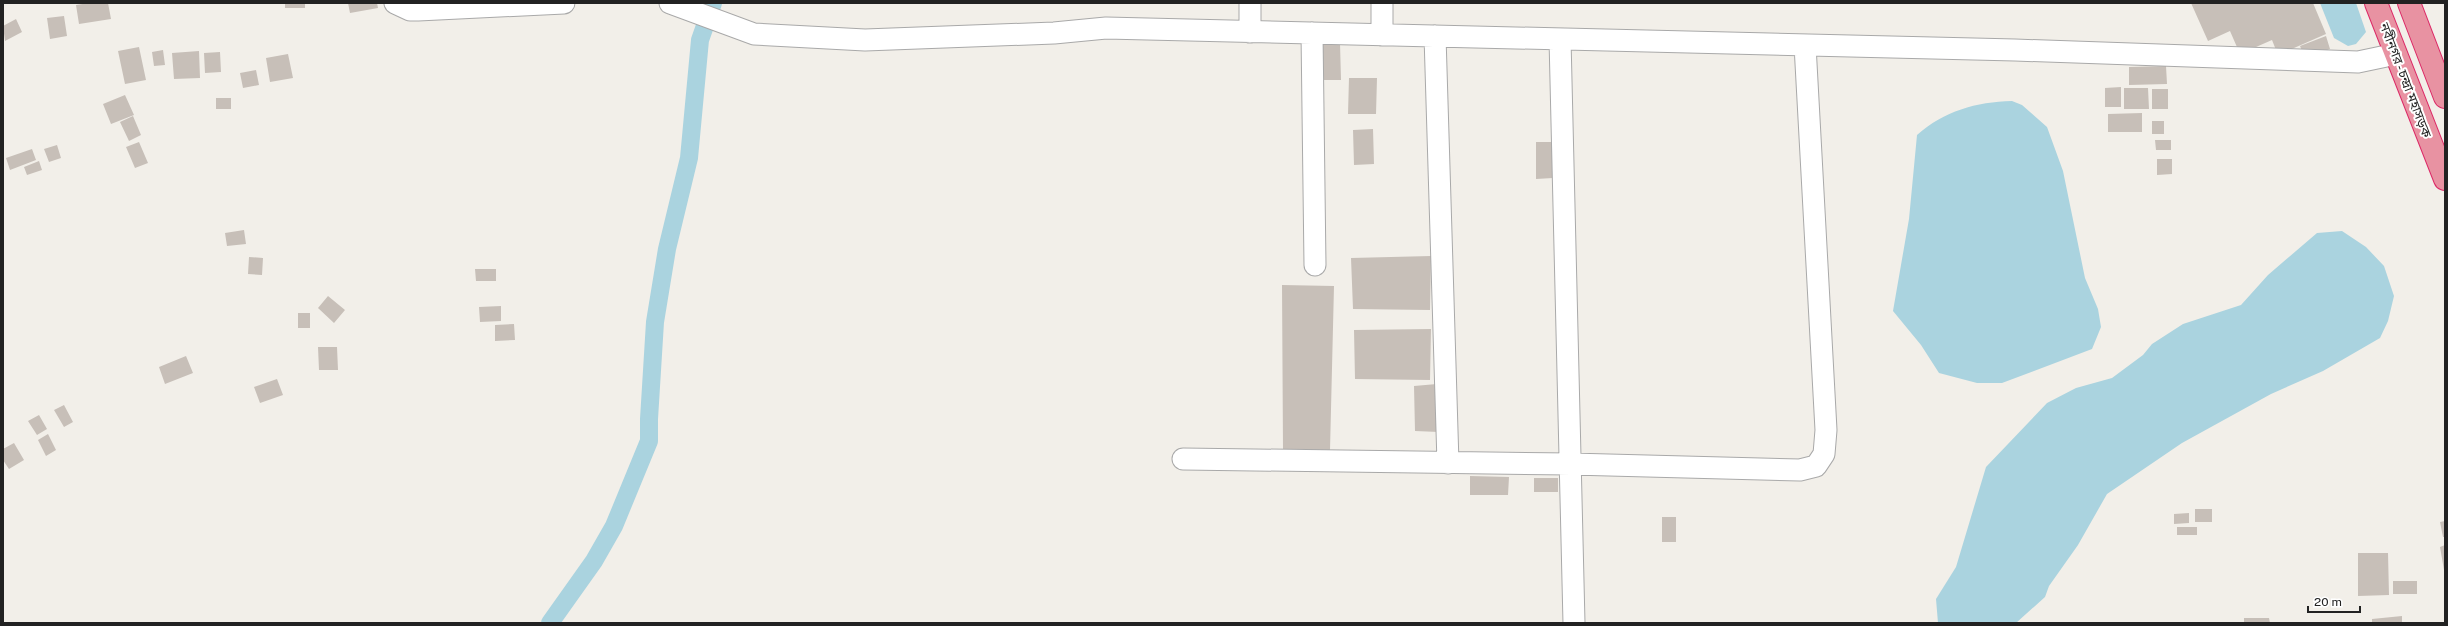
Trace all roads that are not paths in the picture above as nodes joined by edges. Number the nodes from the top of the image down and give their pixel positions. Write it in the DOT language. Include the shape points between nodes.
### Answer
graph roads {
  1 [pos="395,3"];
  2 [pos="564,3"];
  3 [pos="670,3"];
  4 [pos="1250,3"];
  5 [pos="1382,3"];
  6 [pos="2376,3"];
  7 [pos="2409,3"];
  8 [pos="1250,32"];
  9 [pos="1312,33"];
  10 [pos="1382,35"];
  11 [pos="1435,36"];
  12 [pos="1560,39"];
  13 [pos="1805,45"];
  14 [pos="2396,54"];
  15 [pos="2445,97"];
  16 [pos="2445,179"];
  17 [pos="1315,265"];
  18 [pos="1183,459"];
  19 [pos="1448,463"];
  20 [pos="1571,464"];
  21 [pos="1574,623"];
  1 -- 2 [label="street" via="410,10 418,10"];
  3 -- 8 [label="street" via="754,34 865,40 1054,33 1106,28"];
  4 -- 8 [label="street"];
  5 -- 10 [label="street"];
  6 -- 14 [label="highway, নবীনগর - চন্দ্রা মহাসড়ক"];
  7 -- 15 [label="highway"];
  8 -- 9 [label="street"];
  9 -- 10 [label="street"];
  9 -- 17 [label="street"];
  10 -- 11 [label="street"];
  11 -- 12 [label="street"];
  11 -- 19 [label="street"];
  12 -- 13 [label="street"];
  12 -- 20 [label="street"];
  13 -- 14 [label="street" via="2358,62"];
  13 -- 20 [label="street" via="1826,430 1824,454 1816,466 1800,470"];
  14 -- 16 [label="highway, নবীনগর - চন্দ্রা মহাসড়ক"];
  18 -- 19 [label="street"];
  19 -- 20 [label="street"];
  20 -- 21 [label="street"];
}
